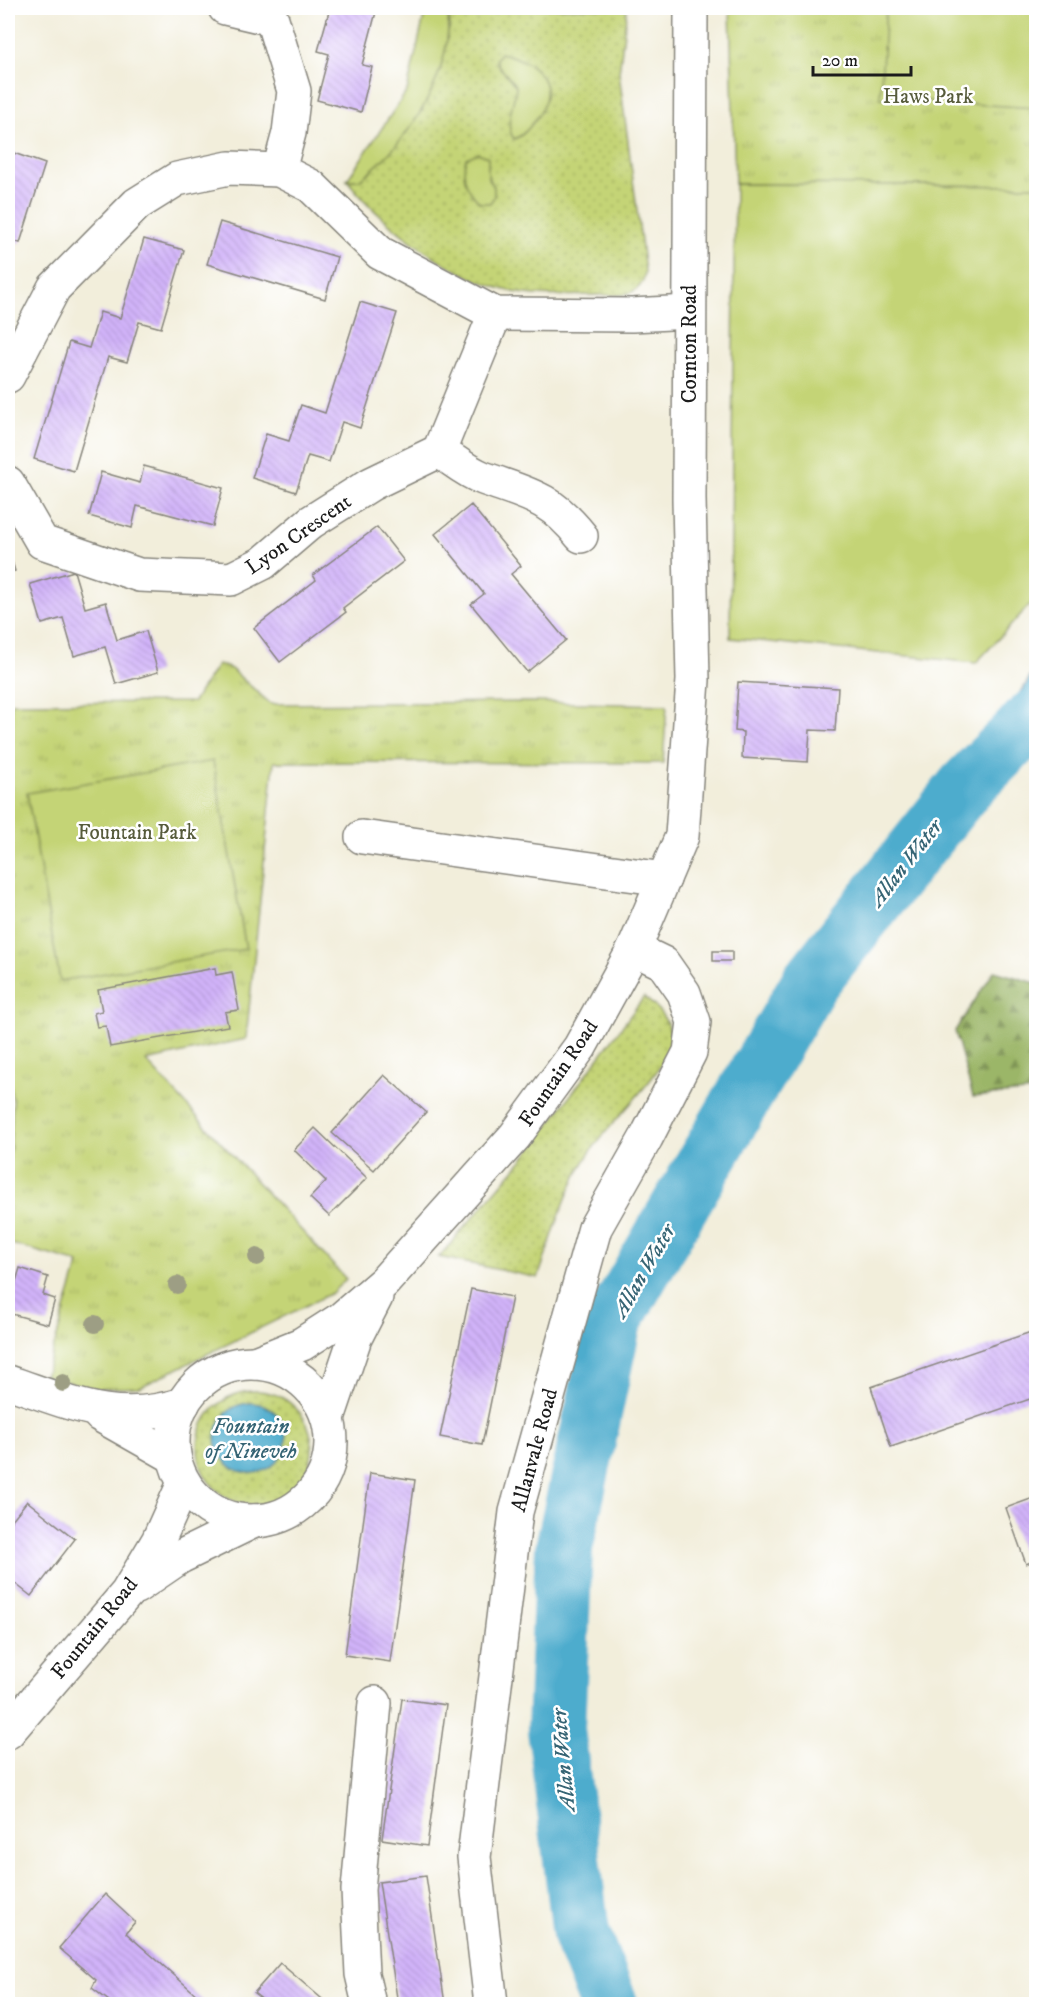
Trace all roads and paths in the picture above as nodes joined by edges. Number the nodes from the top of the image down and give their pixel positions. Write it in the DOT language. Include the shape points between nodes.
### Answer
graph roads {
  1 [pos="225,8"];
  2 [pos="692,8"];
  3 [pos="271,13"];
  4 [pos="279,170"];
  5 [pos="689,312"];
  6 [pos="495,314"];
  7 [pos="8,376"];
  8 [pos="439,451"];
  9 [pos="8,483"];
  10 [pos="581,536"];
  11 [pos="693,680"];
  12 [pos="362,837"];
  13 [pos="664,879"];
  14 [pos="634,949"];
  15 [pos="384,1282"];
  16 [pos="255,1363"];
  17 [pos="8,1382"];
  18 [pos="183,1404"];
  19 [pos="91,1410"];
  20 [pos="328,1418"];
  21 [pos="179,1470"];
  22 [pos="254,1521"];
  23 [pos="127,1593"];
  24 [pos="375,1704"];
  25 [pos="8,1732"];
  26 [pos="369,2004"];
  27 [pos="491,2004"];
  1 -- 3 [label="street"];
  2 -- 5 [label="street, Cornton Road"];
  3 -- 4 [label="street" via="294,91"];
  4 -- 6 [label="street" via="311,186 380,253"];
  4 -- 7 [label="street" via="229,168 177,179 137,204 54,288"];
  5 -- 6 [label="street"];
  5 -- 11 [label="street, Cornton Road"];
  6 -- 8 [label="street"];
  8 -- 9 [label="street, Lyon Crescent" via="371,484 311,522 263,563 231,579 139,575 42,542"];
  8 -- 10 [label="street" via="481,477 544,501"];
  11 -- 13 [label="street, Fountain Road" via="682,836"];
  12 -- 13 [label="street"];
  13 -- 14 [label="street, Fountain Road"];
  14 -- 15 [label="street, Fountain Road" via="580,1047 515,1136"];
  14 -- 27 [label="street, Allanvale Road" via="663,963 684,993 694,1022 690,1052 595,1228 516,1512 474,1857"];
  15 -- 16 [label="street, Fountain Road" via="341,1319 302,1344"];
  15 -- 20 [label="street" via="355,1338"];
  16 -- 18 [label="street" via="213,1373 196,1386"];
  16 -- 20 [label="street" via="279,1367 300,1379 317,1397"];
  17 -- 19 [label="street"];
  18 -- 19 [label="street" via="155,1413"];
  18 -- 21 [label="street" via="174,1430"];
  19 -- 21 [label="street"];
  20 -- 22 [label="street" via="331,1442 327,1467 316,1488 285,1513"];
  21 -- 22 [label="street" via="197,1499 214,1511"];
  21 -- 23 [label="street, Fountain Road" via="158,1541"];
  22 -- 23 [label="street" via="180,1557"];
  23 -- 25 [label="street, Fountain Road"];
  24 -- 26 [label="street" via="358,1890 362,1974"];
}
